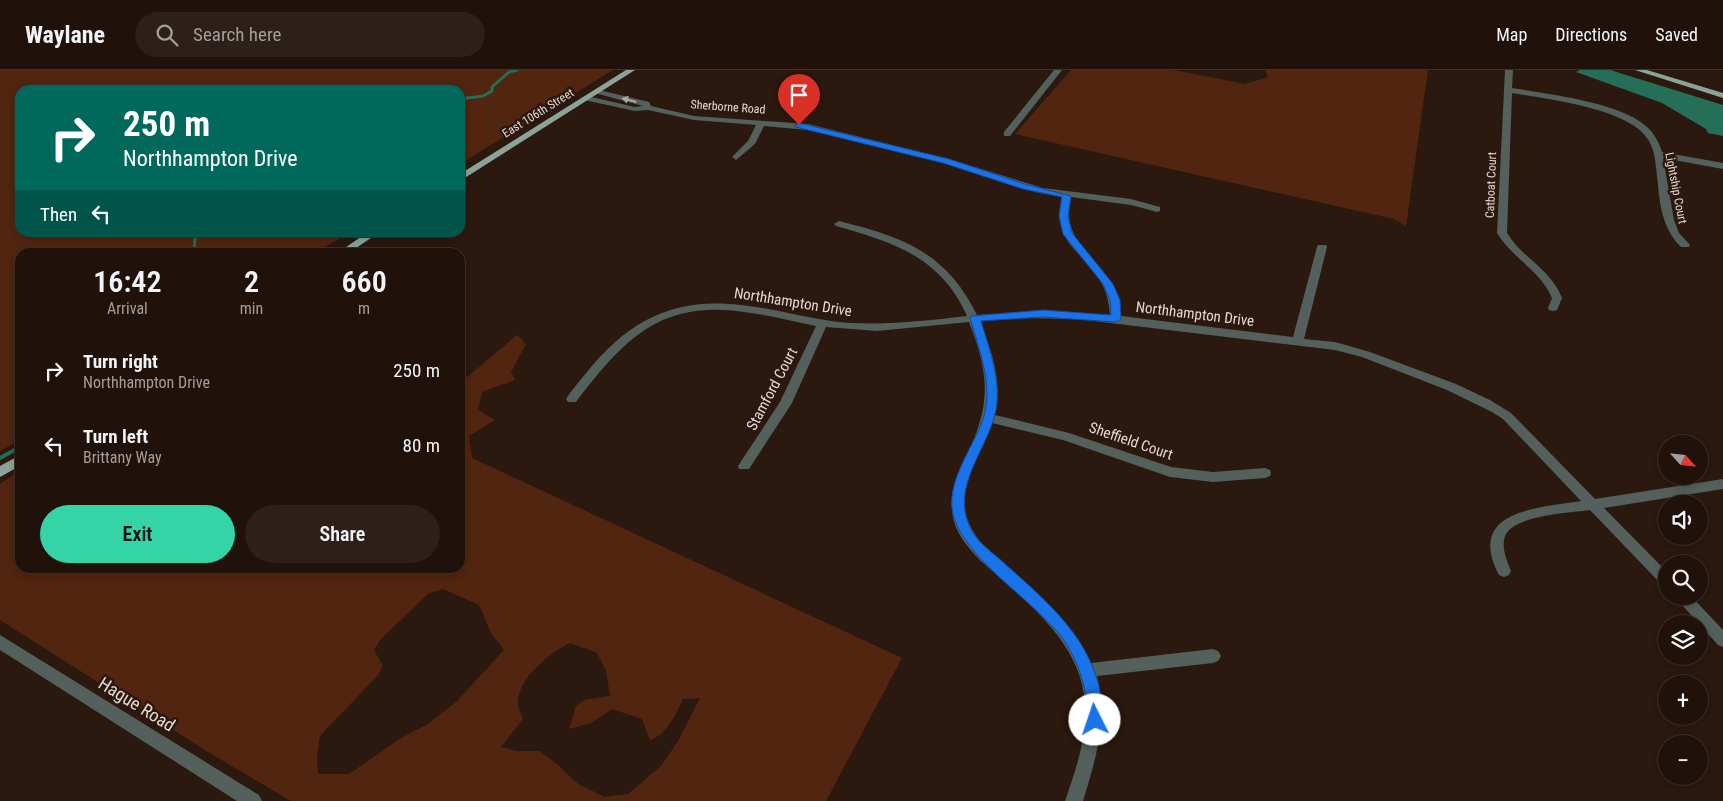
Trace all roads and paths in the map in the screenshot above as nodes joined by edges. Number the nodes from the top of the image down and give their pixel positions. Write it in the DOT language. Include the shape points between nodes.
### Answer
graph roads {
  1 [pos="631,70"];
  2 [pos="1058,70"];
  3 [pos="1509,70"];
  4 [pos="1639,70"];
  5 [pos="1659,70"];
  6 [pos="1508,90"];
  7 [pos="1723,90"];
  8 [pos="598,91"];
  9 [pos="1723,96"];
  10 [pos="587,98"];
  11 [pos="648,108"];
  12 [pos="762,122"];
  13 [pos="1007,134"];
  14 [pos="1657,154"];
  15 [pos="736,157"];
  16 [pos="1723,166"];
  17 [pos="465,175"];
  18 [pos="1067,196"];
  19 [pos="1157,209"];
  20 [pos="839,224"];
  21 [pos="367,237"];
  22 [pos="1685,245"];
  23 [pos="1322,247"];
  24 [pos="350,248"];
  25 [pos="1553,308"];
  26 [pos="975,318"];
  27 [pos="1116,319"];
  28 [pos="822,325"];
  29 [pos="1298,342"];
  30 [pos="572,400"];
  31 [pos="989,418"];
  32 [pos="15,463"];
  33 [pos="744,466"];
  34 [pos="0,472"];
  35 [pos="1265,473"];
  36 [pos="1723,484"];
  37 [pos="1592,503"];
  38 [pos="1504,571"];
  39 [pos="1658,572"];
  40 [pos="1690,605"];
  41 [pos="1723,640"];
  42 [pos="0,642"];
  43 [pos="1213,656"];
  44 [pos="1088,670"];
  45 [pos="253,801"];
  46 [pos="1074,801"];
  1 -- 8 [label="main road, East 106th Street"];
  2 -- 13 [label="street"];
  3 -- 6 [label="street, Catboat Court"];
  4 -- 9 [label="main road"];
  5 -- 7 [label="main road"];
  6 -- 14 [label="street, Lightship Court" via="1584,104 1622,116 1649,133"];
  6 -- 25 [label="street, Catboat Court" via="1502,232 1513,250 1550,283 1557,298"];
  8 -- 10 [label="main road, East 106th Street"];
  11 -- 8 [label="street, Sherborne Road, one-way" via="646,104"];
  10 -- 11 [label="street, Sherborne Road" via="635,109"];
  10 -- 17 [label="main road, East 106th Street"];
  11 -- 12 [label="street, Sherborne Road" via="694,118"];
  12 -- 15 [label="street" via="752,142"];
  12 -- 18 [label="street, Sherborne Road" via="808,127 946,161 1026,188"];
  14 -- 16 [label="street"];
  14 -- 22 [label="street, Lightship Court" via="1669,224 1676,238"];
  18 -- 19 [label="street, Sherborne Road" via="1122,200"];
  18 -- 27 [label="street" via="1064,216 1068,234 1108,284 1115,300"];
  20 -- 26 [label="street" via="895,241 930,260 958,287"];
  21 -- 24 [label="main road"];
  23 -- 29 [label="street"];
  26 -- 27 [label="street, Northhampton Drive" via="1043,314"];
  26 -- 28 [label="street, Northhampton Drive" via="871,327"];
  26 -- 31 [label="street" via="991,371"];
  27 -- 29 [label="street, Northhampton Drive"];
  28 -- 30 [label="street, Northhampton Drive" via="731,307 678,311 639,327 619,341"];
  28 -- 33 [label="street, Stamford Court" via="786,403"];
  29 -- 37 [label="street, Northhampton Drive" via="1369,355 1451,385 1496,408 1520,426"];
  31 -- 35 [label="street, Sheffield Court" via="1065,436 1170,472 1213,477"];
  31 -- 44 [label="street" via="960,487 958,507 963,526 986,556 1055,618 1072,640"];
  32 -- 34 [label="main road"];
  36 -- 37 [label="street"];
  37 -- 38 [label="street" via="1536,512 1503,526 1496,547"];
  37 -- 39 [label="street, Northhampton Drive"];
  40 -- 41 [label="street"];
  42 -- 45 [label="street, Hague Road"];
  43 -- 44 [label="street"];
  44 -- 46 [label="street" via="1095,704 1094,733"];
}
